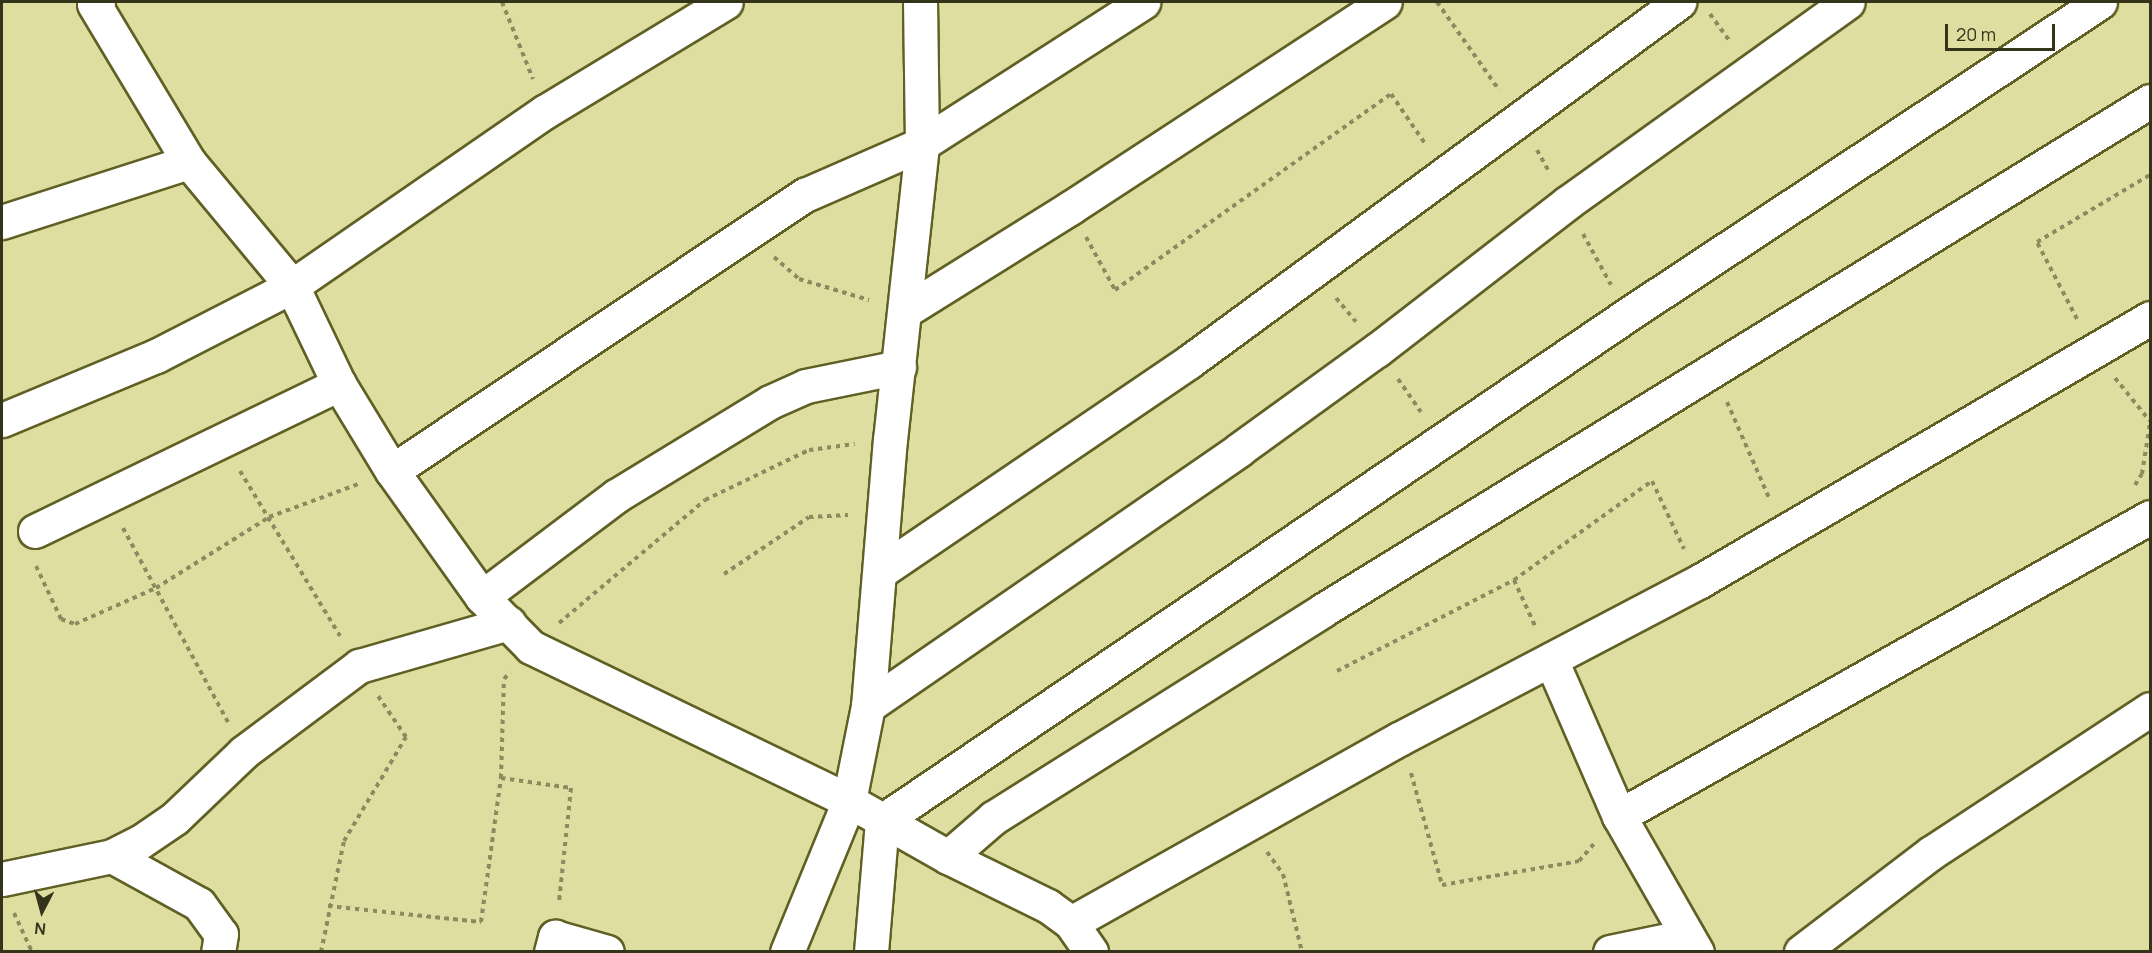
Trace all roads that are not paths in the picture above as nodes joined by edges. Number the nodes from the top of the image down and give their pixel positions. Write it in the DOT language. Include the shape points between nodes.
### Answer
graph roads {
  1 [pos="95,2"];
  2 [pos="726,2"];
  3 [pos="920,2"];
  4 [pos="1143,2"];
  5 [pos="1385,2"];
  6 [pos="1848,2"];
  7 [pos="2100,2"];
  8 [pos="1693,6"];
  9 [pos="2151,101"];
  10 [pos="922,144"];
  11 [pos="189,162"];
  12 [pos="2,222"];
  13 [pos="292,286"];
  14 [pos="905,310"];
  15 [pos="2151,318"];
  16 [pos="899,368"];
  17 [pos="339,384"];
  18 [pos="2,420"];
  19 [pos="392,471"];
  20 [pos="2151,517"];
  21 [pos="35,531"];
  22 [pos="880,571"];
  23 [pos="483,597"];
  24 [pos="509,623"];
  25 [pos="1552,662"];
  26 [pos="868,706"];
  27 [pos="2151,709"];
  28 [pos="849,801"];
  29 [pos="1619,816"];
  30 [pos="882,821"];
  31 [pos="112,856"];
  32 [pos="948,857"];
  33 [pos="6,891"];
  34 [pos="1071,923"];
  35 [pos="553,944"];
  36 [pos="1692,944"];
  37 [pos="218,951"];
  38 [pos="606,951"];
  39 [pos="787,951"];
  40 [pos="871,951"];
  41 [pos="1091,951"];
  42 [pos="1610,951"];
  43 [pos="1801,951"];
  1 -- 11 [label="street"];
  2 -- 13 [label="street" via="546,111"];
  3 -- 10 [label="street"];
  4 -- 10 [label="street"];
  5 -- 14 [label="street" via="1070,208"];
  6 -- 26 [label="street" via="1567,203 1377,350"];
  7 -- 30 [label="street" via="1627,315"];
  8 -- 22 [label="street" via="1519,119 1190,361"];
  9 -- 32 [label="street" via="993,818"];
  10 -- 14 [label="street"];
  10 -- 19 [label="street" via="805,195"];
  11 -- 12 [label="street"];
  11 -- 13 [label="street"];
  13 -- 17 [label="street"];
  13 -- 18 [label="street" via="156,356"];
  14 -- 16 [label="street"];
  15 -- 25 [label="street" via="1700,581"];
  16 -- 22 [label="street"];
  16 -- 23 [label="street" via="849,375 770,402 616,496"];
  17 -- 19 [label="street"];
  17 -- 21 [label="street"];
  19 -- 23 [label="street"];
  20 -- 29 [label="street"];
  22 -- 26 [label="street"];
  23 -- 24 [label="street"];
  24 -- 28 [label="street" via="531,646"];
  24 -- 31 [label="street" via="359,666 244,752 175,818"];
  25 -- 29 [label="street"];
  25 -- 34 [label="street" via="1401,738"];
  26 -- 28 [label="street"];
  27 -- 43 [label="street" via="1931,853"];
  28 -- 30 [label="street"];
  28 -- 39 [label="street"];
  29 -- 36 [label="street"];
  30 -- 32 [label="street"];
  30 -- 40 [label="street"];
  31 -- 33 [label="street"];
  31 -- 37 [label="street" via="199,904 221,933"];
  32 -- 34 [label="street" via="1048,906"];
  34 -- 41 [label="street"];
  35 -- 38 [label="street"];
  36 -- 42 [label="street"];
}
